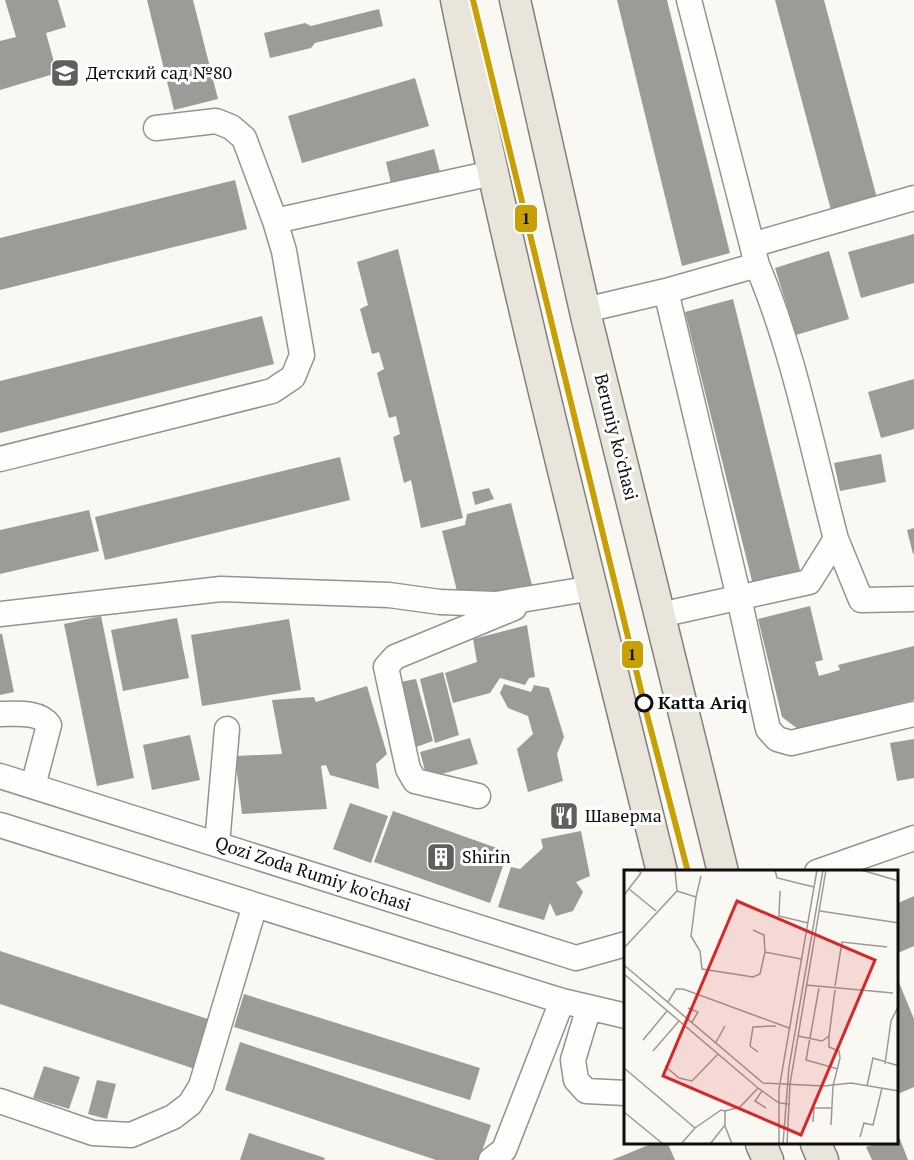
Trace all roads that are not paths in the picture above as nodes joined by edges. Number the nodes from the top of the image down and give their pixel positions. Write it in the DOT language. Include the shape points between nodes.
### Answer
graph roads {
  1 [pos="456,0"];
  2 [pos="515,0"];
  3 [pos="689,0"];
  4 [pos="156,128"];
  5 [pos="492,173"];
  6 [pos="914,198"];
  7 [pos="275,221"];
  8 [pos="754,255"];
  9 [pos="666,291"];
  10 [pos="585,310"];
  11 [pos="0,459"];
  12 [pos="836,539"];
  13 [pos="593,588"];
  14 [pos="542,597"];
  15 [pos="739,598"];
  16 [pos="914,599"];
  17 [pos="0,614"];
  18 [pos="660,615"];
  19 [pos="0,714"];
  20 [pos="914,714"];
  21 [pos="227,729"];
  22 [pos="0,776"];
  23 [pos="33,786"];
  24 [pos="477,796"];
  25 [pos="0,825"];
  26 [pos="914,838"];
  27 [pos="218,844"];
  28 [pos="662,870"];
  29 [pos="723,870"];
  30 [pos="823,870"];
  31 [pos="255,905"];
  32 [pos="624,945"];
  33 [pos="562,1001"];
  34 [pos="589,1007"];
  35 [pos="624,1016"];
  36 [pos="624,1093"];
  37 [pos="0,1101"];
  38 [pos="762,1145"];
  39 [pos="817,1145"];
  40 [pos="492,1160"];
  41 [pos="768,1160"];
  42 [pos="824,1160"];
  1 -- 5 [label="main road"];
  2 -- 10 [label="main road, Beruniy ko'chasi"];
  3 -- 8 [label="street"];
  4 -- 7 [label="street" via="216,121 231,127 244,138"];
  5 -- 7 [label="street"];
  5 -- 13 [label="main road"];
  6 -- 8 [label="street"];
  7 -- 11 [label="street" via="303,355 293,377 272,391"];
  8 -- 9 [label="street"];
  8 -- 12 [label="street" via="790,363"];
  9 -- 10 [label="street"];
  9 -- 15 [label="street"];
  10 -- 18 [label="main road, Beruniy ko'chasi"];
  12 -- 15 [label="street" via="809,582"];
  12 -- 16 [label="street" via="861,600"];
  13 -- 14 [label="street"];
  13 -- 28 [label="main road"];
  14 -- 17 [label="street" via="496,604 440,603 389,595 221,589"];
  14 -- 24 [label="street" via="395,657 386,667 408,769 415,782"];
  15 -- 18 [label="street"];
  15 -- 20 [label="street" via="768,729 777,739 791,742"];
  18 -- 29 [label="main road, Beruniy ko'chasi"];
  19 -- 23 [label="street" via="31,715 45,719 49,725"];
  21 -- 27 [label="street"];
  22 -- 23 [label="street, Qozi Zoda Rumiy ko'chasi"];
  23 -- 27 [label="street, Qozi Zoda Rumiy ko'chasi"];
  25 -- 31 [label="street"];
  26 -- 30 [label="street"];
  27 -- 32 [label="street, Qozi Zoda Rumiy ko'chasi" via="576,958"];
  31 -- 33 [label="street"];
  31 -- 37 [label="street" via="201,1086 190,1104 173,1117 131,1135 93,1133"];
  33 -- 34 [label="street"];
  33 -- 40 [label="street" via="504,1150"];
  34 -- 35 [label="street"];
  34 -- 36 [label="street" via="573,1060 576,1080 586,1091"];
  38 -- 41 [label="main road"];
  39 -- 42 [label="main road"];
}
